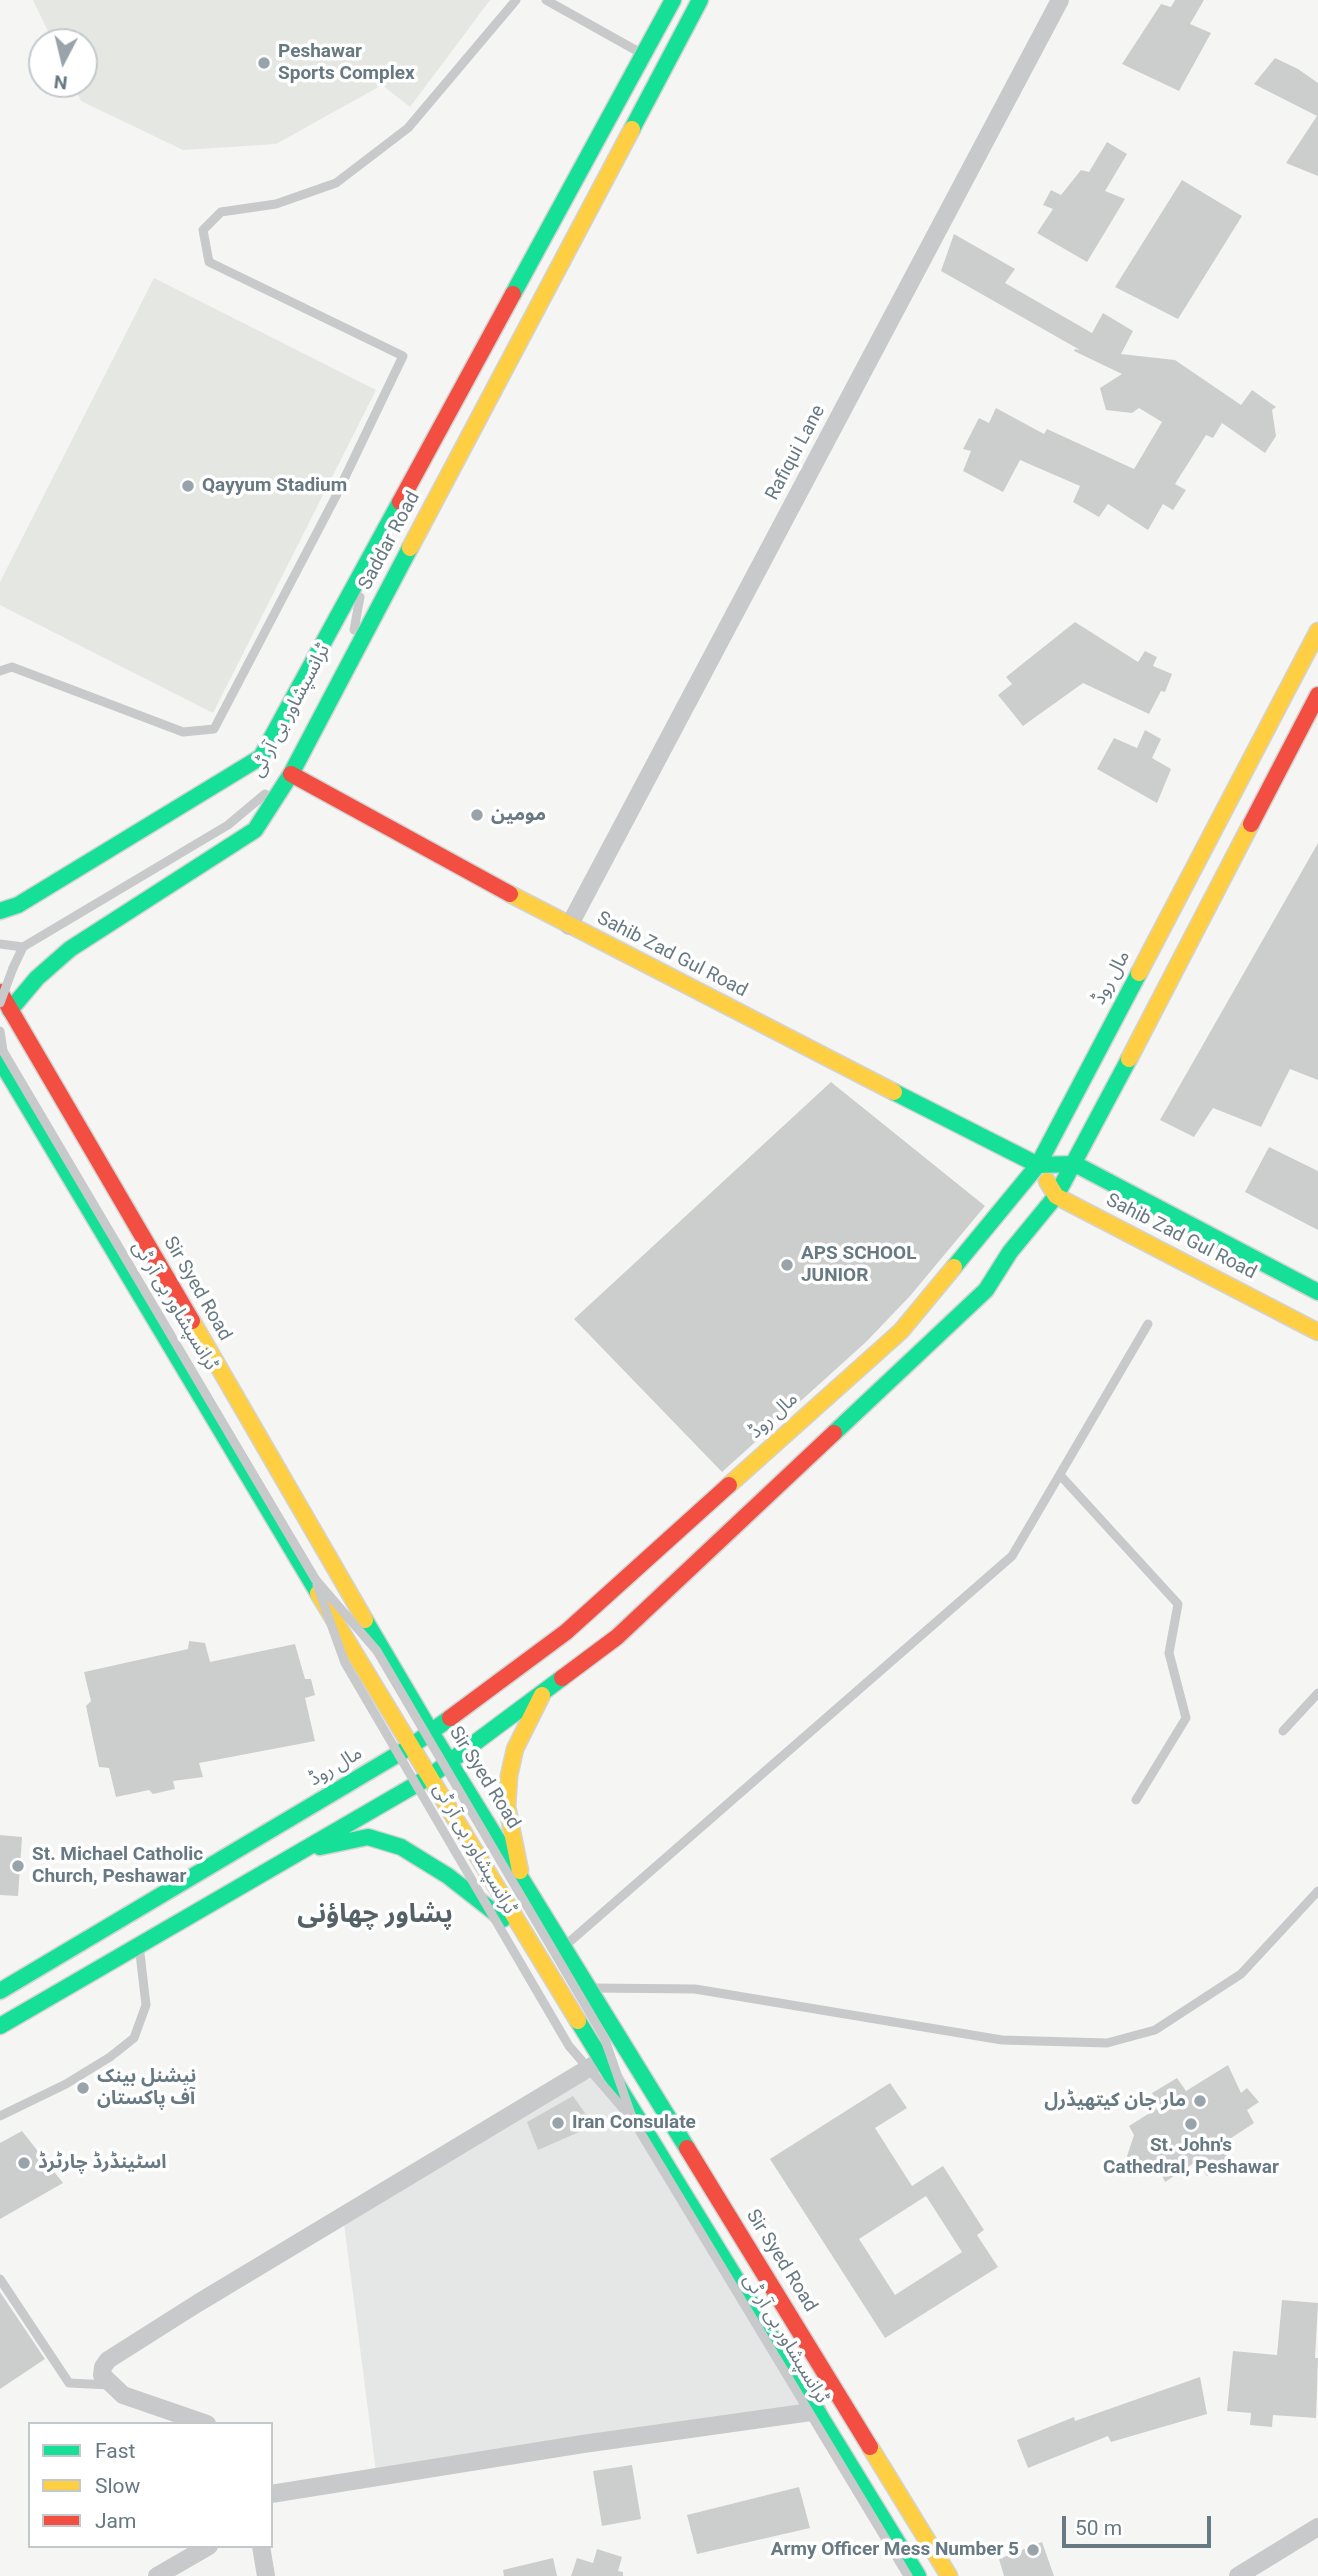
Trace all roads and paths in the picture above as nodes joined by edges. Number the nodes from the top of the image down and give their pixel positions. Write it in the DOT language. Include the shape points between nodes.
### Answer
graph roads {
  1 [pos="516,0"];
  2 [pos="546,0"];
  3 [pos="673,0"];
  4 [pos="701,0"];
  5 [pos="1060,0"];
  6 [pos="643,55"];
  7 [pos="662,73"];
  8 [pos="366,568"];
  9 [pos="394,576"];
  10 [pos="354,630"];
  11 [pos="1318,631"];
  12 [pos="348,642"];
  13 [pos="0,671"];
  14 [pos="1318,695"];
  15 [pos="291,774"];
  16 [pos="275,780"];
  17 [pos="0,911"];
  18 [pos="569,926"];
  19 [pos="0,944"];
  20 [pos="23,947"];
  21 [pos="0,992"];
  22 [pos="5,1006"];
  23 [pos="0,1031"];
  24 [pos="1,1052"];
  25 [pos="1075,1164"];
  26 [pos="1038,1165"];
  27 [pos="1056,1196"];
  28 [pos="1318,1292"];
  29 [pos="179,1300"];
  30 [pos="153,1315"];
  31 [pos="1148,1324"];
  32 [pos="1318,1332"];
  33 [pos="1060,1475"];
  34 [pos="315,1579"];
  35 [pos="544,1691"];
  36 [pos="1318,1693"];
  37 [pos="1283,1731"];
  38 [pos="431,1732"];
  39 [pos="410,1747"];
  40 [pos="449,1762"];
  41 [pos="429,1777"];
  42 [pos="1136,1800"];
  43 [pos="296,1852"];
  44 [pos="522,1880"];
  45 [pos="1318,1891"];
  46 [pos="530,1942"];
  47 [pos="139,1944"];
  48 [pos="563,1947"];
  49 [pos="588,1987"];
  50 [pos="0,1991"];
  51 [pos="0,2026"];
  52 [pos="602,2060"];
  53 [pos="0,2116"];
  54 [pos="633,2120"];
  55 [pos="0,2279"];
  56 [pos="110,2385"];
  57 [pos="818,2411"];
  58 [pos="202,2422"];
  59 [pos="273,2494"];
  60 [pos="1318,2528"];
  61 [pos="206,2548"];
  62 [pos="261,2548"];
  63 [pos="157,2576"];
  64 [pos="266,2576"];
  65 [pos="908,2576"];
  66 [pos="918,2576"];
  67 [pos="949,2576"];
  68 [pos="1238,2576"];
  1 -- 13 [label="lane" via="408,128 336,183 276,204 221,212 203,230 209,262 403,356 335,498 214,729 183,732 12,667"];
  2 -- 6 [label="lane"];
  3 -- 6 [label="main road, Saddar Road"];
  4 -- 7 [label="main road, Saddar Road"];
  5 -- 18 [label="street, Rafiqui Lane"];
  6 -- 7 [label="main road"];
  6 -- 8 [label="main road, Saddar Road"];
  7 -- 9 [label="main road, Saddar Road"];
  8 -- 10 [label="lane, ٹرانسپشاور بی آر ٹی"];
  8 -- 17 [label="main road, Saddar Road" via="261,757 18,905"];
  9 -- 10 [label="lane, ٹرانسپشاور بی آر ٹی"];
  9 -- 15 [label="main road, Saddar Road"];
  10 -- 12 [label="lane, ٹرانسپشاور بی آر ٹی"];
  11 -- 26 [label="main road, مال روڈ"];
  14 -- 25 [label="main road"];
  15 -- 18 [label="main road, Sahib Zad Gul Road"];
  15 -- 22 [label="main road, Saddar Road" via="255,830 70,949"];
  16 -- 20 [label="lane, ٹرانسپشاور بی آر ٹی" via="228,825"];
  18 -- 26 [label="main road, Sahib Zad Gul Road"];
  19 -- 20 [label="lane"];
  20 -- 22 [label="lane, bridge"];
  21 -- 22 [label="main road, Sir Syed Road"];
  22 -- 29 [label="main road, Sir Syed Road"];
  23 -- 24 [label="lane, ٹرانسپشاور بی آر ٹی, bridge"];
  24 -- 30 [label="main road"];
  24 -- 34 [label="lane, ٹرانسپشاور بی آر ٹی, bridge"];
  25 -- 26 [label="main road, Sahib Zad Gul Road"];
  25 -- 27 [label="main road"];
  25 -- 28 [label="main road, Sahib Zad Gul Road"];
  26 -- 27 [label="main road"];
  26 -- 38 [label="main road, مال روڈ" via="901,1331 566,1632"];
  27 -- 32 [label="main road, Sahib Zad Gul Road"];
  27 -- 35 [label="main road" via="986,1290 617,1637"];
  29 -- 30 [label="main road"];
  29 -- 38 [label="main road, Sir Syed Road"];
  30 -- 39 [label="main road"];
  31 -- 33 [label="lane"];
  33 -- 42 [label="lane" via="1178,1604 1169,1653 1186,1718"];
  33 -- 48 [label="lane" via="1012,1556"];
  34 -- 54 [label="lane, ٹرانسپشاور بی آر ٹی, bridge" via="377,1651 604,2038"];
  34 -- 54 [label="lane, ٹرانسپشاور بی آر ٹی, bridge" via="351,1675 569,2046"];
  35 -- 40 [label="main road"];
  35 -- 44 [label="main road" via="516,1749 509,1776 508,1808"];
  36 -- 37 [label="lane"];
  38 -- 39 [label="main road, مال روڈ"];
  38 -- 40 [label="main road, Sir Syed Road"];
  39 -- 41 [label="main road"];
  39 -- 50 [label="main road, مال روڈ"];
  40 -- 41 [label="main road"];
  40 -- 44 [label="main road, Sir Syed Road"];
  41 -- 43 [label="main road"];
  41 -- 46 [label="main road"];
  43 -- 46 [label="main road" via="368,1837 401,1847 448,1876"];
  43 -- 47 [label="main road"];
  44 -- 48 [label="main road, Sir Syed Road"];
  45 -- 49 [label="lane" via="1241,1974 1155,2030 1107,2043 1002,2040 695,1989"];
  46 -- 52 [label="main road"];
  47 -- 51 [label="main road"];
  47 -- 53 [label="lane" via="146,2005 134,2038 66,2084"];
  48 -- 49 [label="main road, Sir Syed Road"];
  49 -- 67 [label="main road, Sir Syed Road"];
  52 -- 56 [label="street" via="108,2360 102,2375"];
  52 -- 57 [label="main road"];
  54 -- 65 [label="lane, ٹرانسپشاور بی آر ٹی, bridge"];
  55 -- 56 [label="lane" via="69,2383"];
  56 -- 58 [label="street" via="123,2395"];
  57 -- 59 [label="street"];
  57 -- 66 [label="main road"];
  60 -- 68 [label="street"];
  61 -- 63 [label="street"];
  62 -- 64 [label="street"];
}
